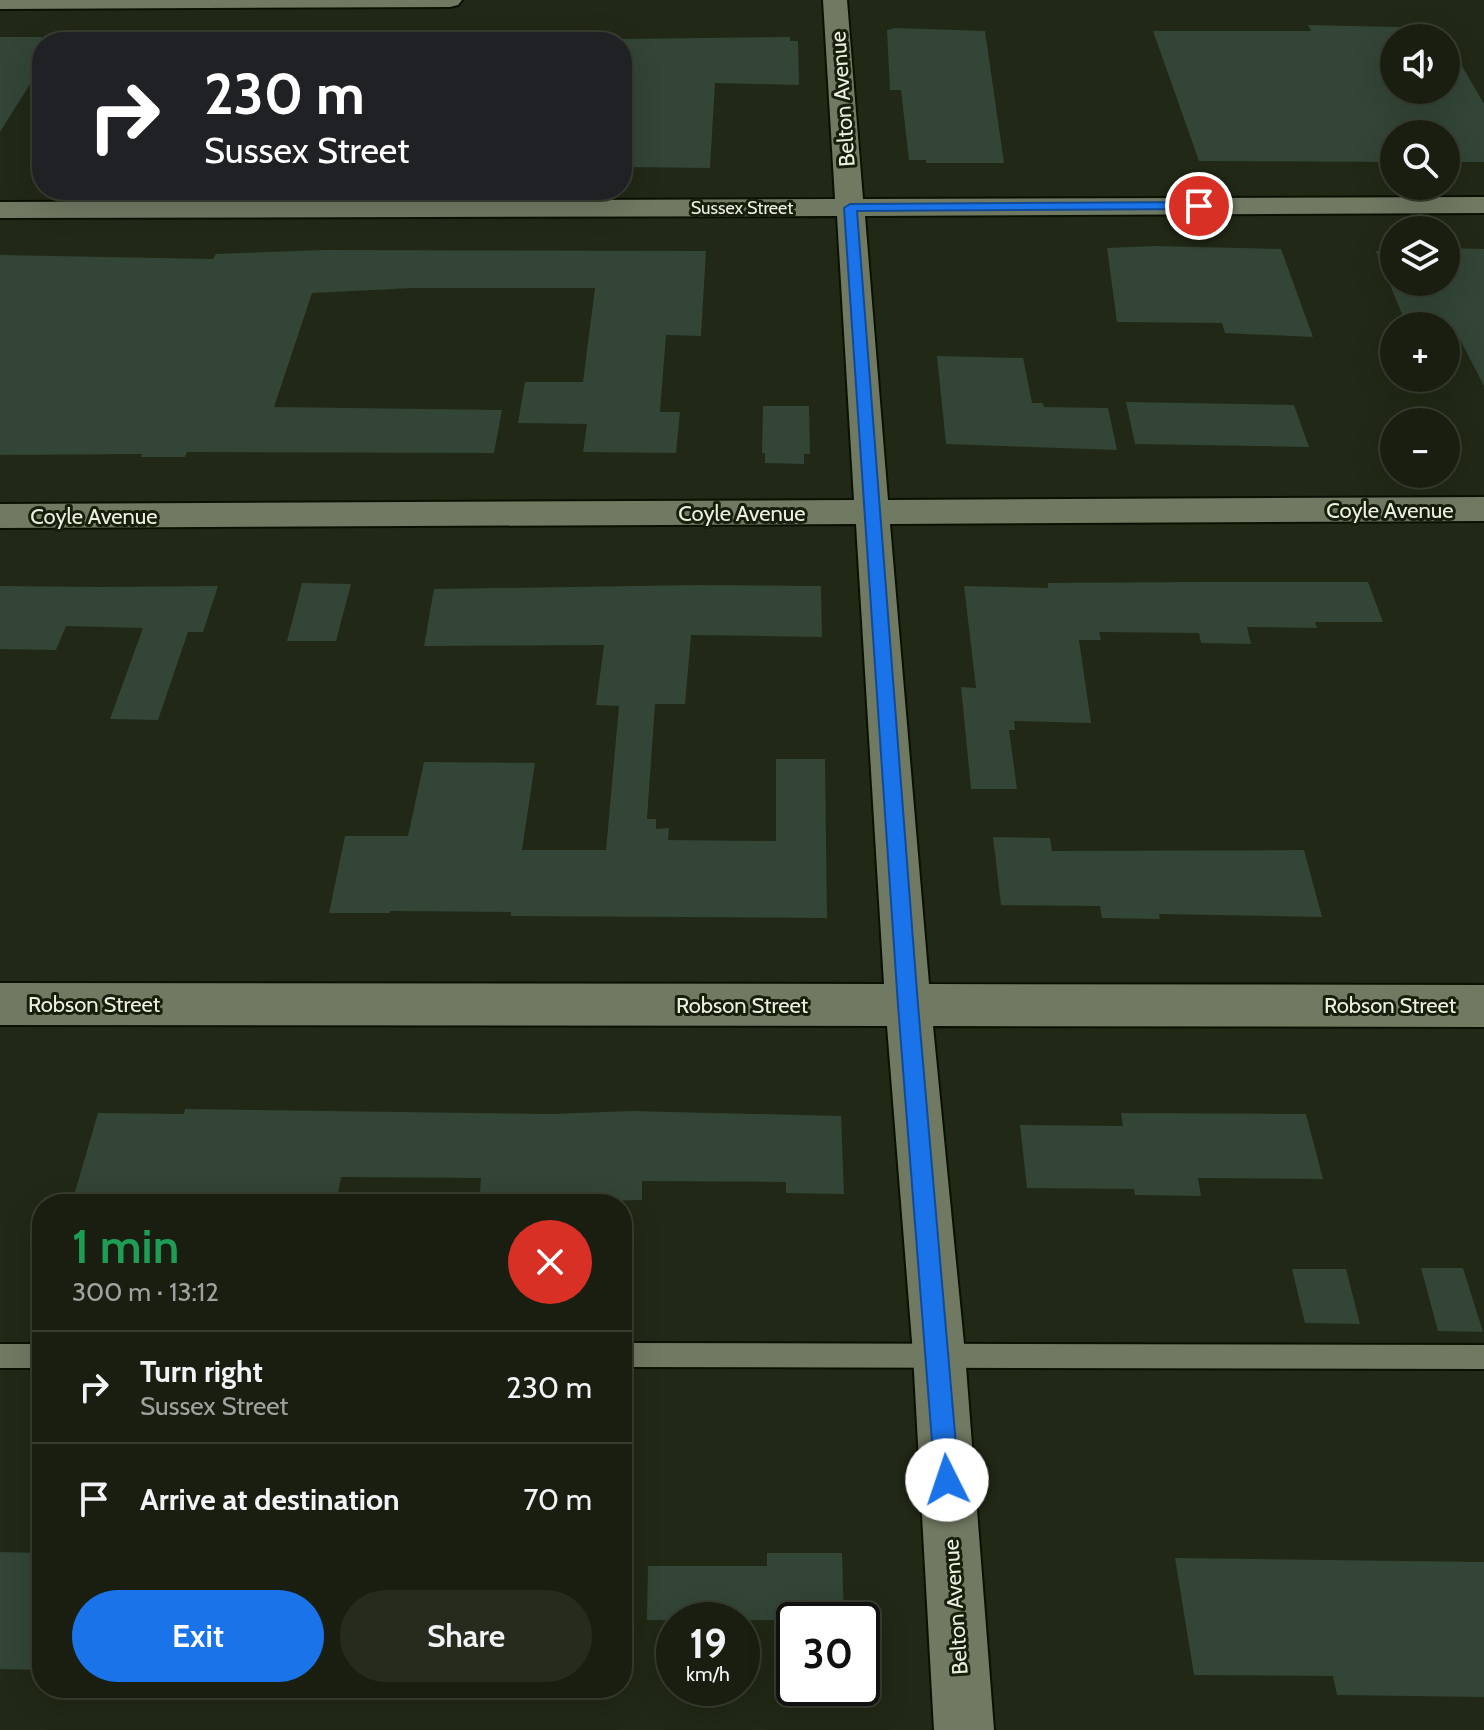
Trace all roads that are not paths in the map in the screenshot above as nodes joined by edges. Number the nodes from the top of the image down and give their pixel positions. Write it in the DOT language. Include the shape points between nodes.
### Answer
graph roads {
  1 [pos="450,0"];
  2 [pos="835,0"];
  3 [pos="0,2"];
  4 [pos="1484,205"];
  5 [pos="850,208"];
  6 [pos="0,210"];
  7 [pos="1484,509"];
  8 [pos="873,512"];
  9 [pos="0,516"];
  10 [pos="0,1004"];
  11 [pos="908,1005"];
  12 [pos="1484,1006"];
  13 [pos="939,1354"];
  14 [pos="632,1355"];
  15 [pos="0,1356"];
  16 [pos="32,1356"];
  17 [pos="1484,1357"];
  18 [pos="964,1730"];
  1 -- 3 [label="street"];
  2 -- 5 [label="street, Belton Avenue"];
  4 -- 5 [label="street, Sussex Street"];
  5 -- 6 [label="street, Sussex Street"];
  5 -- 8 [label="street, Belton Avenue"];
  7 -- 8 [label="street, Coyle Avenue"];
  8 -- 9 [label="street, Coyle Avenue"];
  8 -- 11 [label="street, Belton Avenue"];
  10 -- 11 [label="street, Robson Street"];
  11 -- 12 [label="street, Robson Street"];
  11 -- 13 [label="street, Belton Avenue"];
  13 -- 14 [label="lane"];
  13 -- 17 [label="lane"];
  13 -- 18 [label="street, Belton Avenue"];
  15 -- 16 [label="lane"];
}
